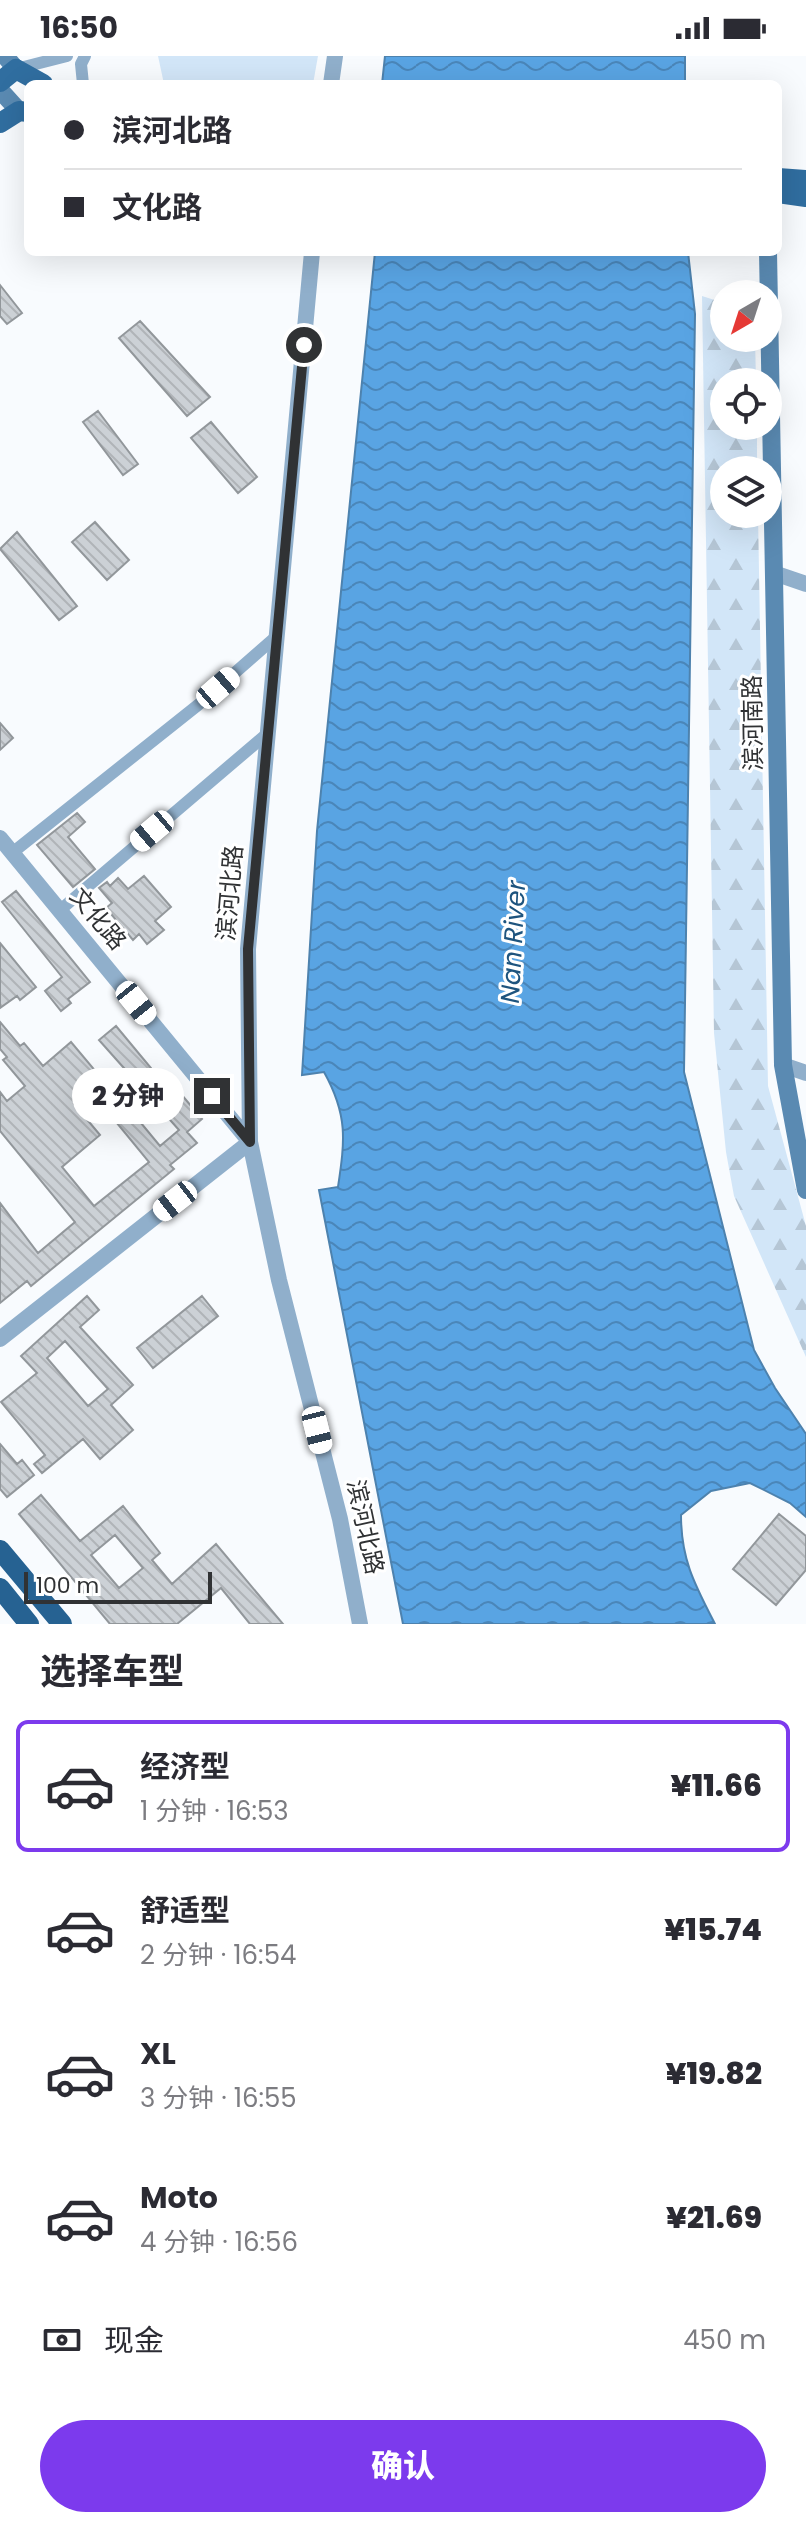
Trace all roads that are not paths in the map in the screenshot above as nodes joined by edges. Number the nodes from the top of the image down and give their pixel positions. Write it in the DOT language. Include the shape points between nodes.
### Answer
graph roads {
  1 [pos="67,56"];
  2 [pos="85,56"];
  3 [pos="335,56"];
  4 [pos="7,69"];
  5 [pos="33,80"];
  6 [pos="83,80"];
  7 [pos="332,80"];
  8 [pos="0,90"];
  9 [pos="24,111"];
  10 [pos="0,123"];
  11 [pos="782,178"];
  12 [pos="806,180"];
  13 [pos="782,194"];
  14 [pos="806,197"];
  15 [pos="312,256"];
  16 [pos="768,256"];
  17 [pos="774,573"];
  18 [pos="806,584"];
  19 [pos="278,635"];
  20 [pos="269,732"];
  21 [pos="0,838"];
  22 [pos="12,853"];
  23 [pos="59,911"];
  24 [pos="783,1065"];
  25 [pos="806,1073"];
  26 [pos="250,1142"];
  27 [pos="806,1190"];
  28 [pos="0,1339"];
  29 [pos="0,1550"];
  30 [pos="0,1588"];
  31 [pos="29,1624"];
  32 [pos="62,1624"];
  33 [pos="360,1624"];
  1 -- 4 [label="street"];
  2 -- 6 [label="street"];
  3 -- 7 [label="street"];
  4 -- 5 [label="main road"];
  8 -- 9 [label="main road"];
  9 -- 10 [label="main road"];
  11 -- 12 [label="main road"];
  13 -- 14 [label="main road"];
  15 -- 19 [label="street, 滨河北路"];
  16 -- 17 [label="main road, 滨河南路"];
  17 -- 18 [label="street"];
  17 -- 24 [label="main road, 滨河南路"];
  19 -- 20 [label="street, 滨河北路"];
  19 -- 22 [label="street"];
  20 -- 23 [label="street"];
  20 -- 26 [label="street, 滨河北路" via="248,949"];
  21 -- 22 [label="street, 文化路"];
  22 -- 23 [label="street, 文化路"];
  23 -- 26 [label="street, 文化路"];
  24 -- 25 [label="street"];
  24 -- 27 [label="main road, 滨河南路"];
  26 -- 28 [label="street"];
  26 -- 33 [label="street, 滨河北路"];
  29 -- 32 [label="highway"];
  30 -- 31 [label="highway"];
}
